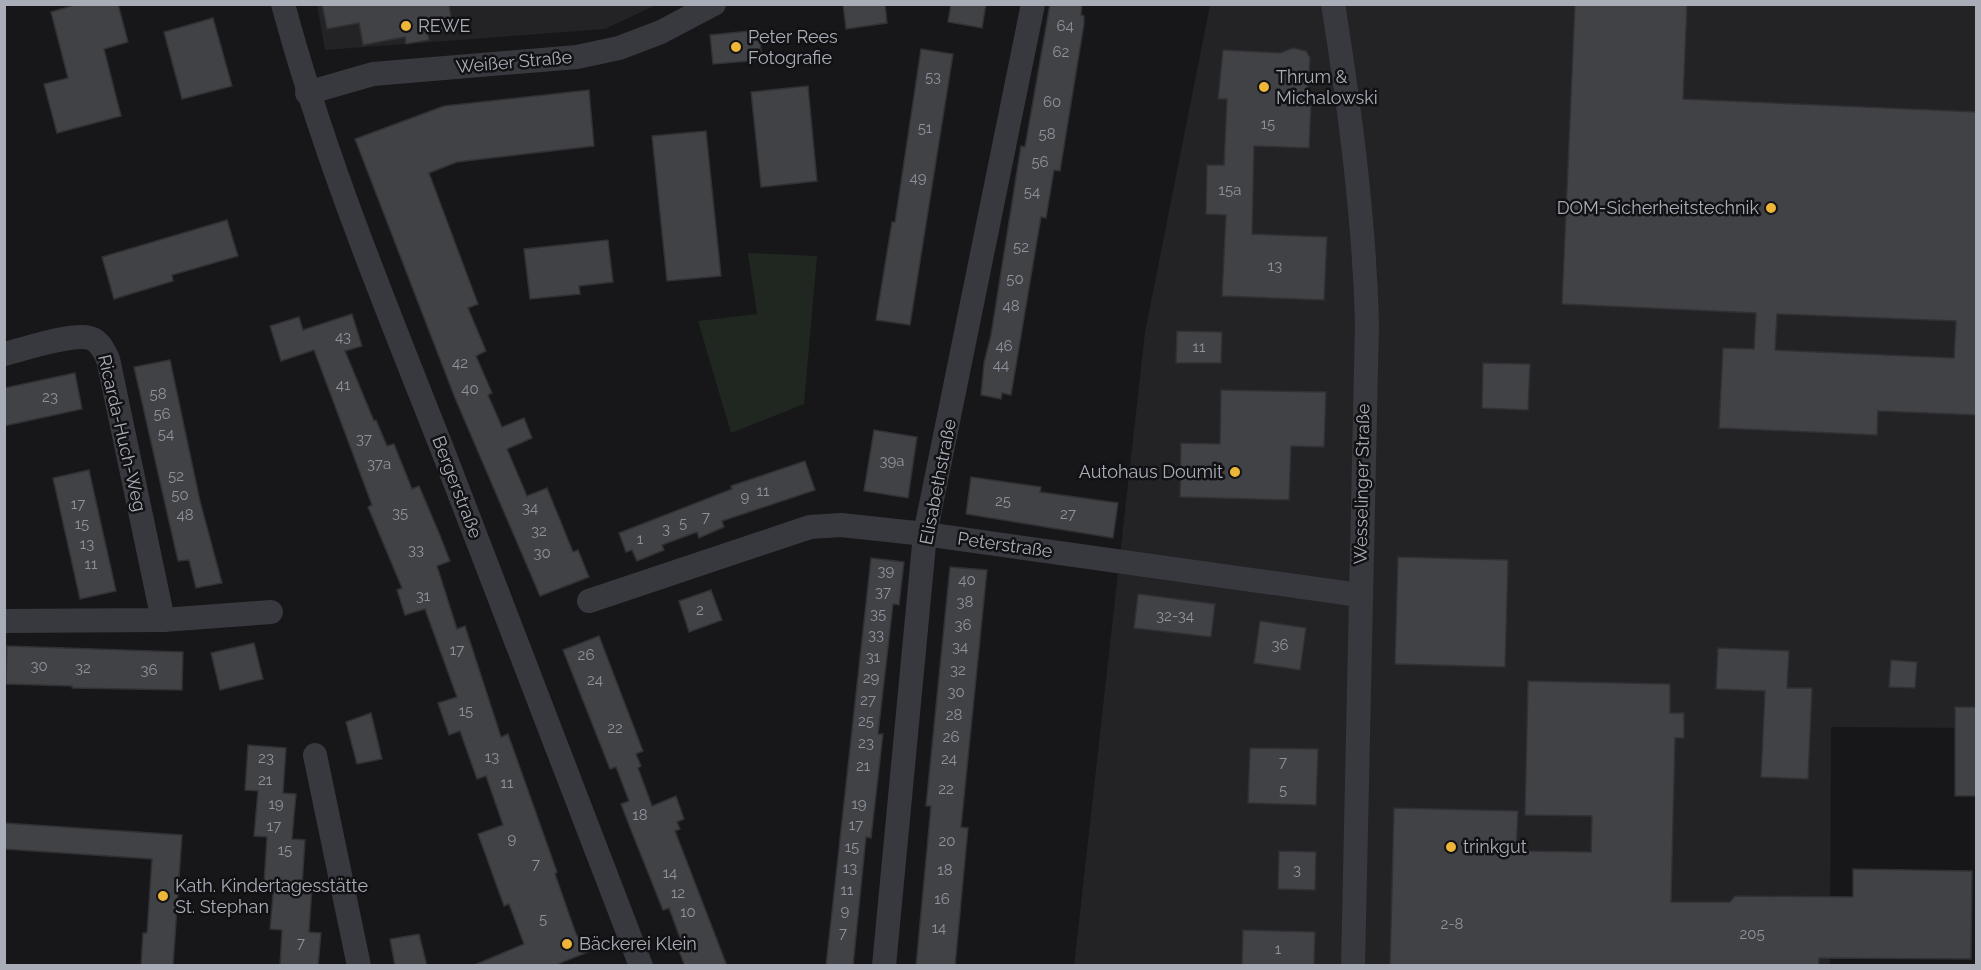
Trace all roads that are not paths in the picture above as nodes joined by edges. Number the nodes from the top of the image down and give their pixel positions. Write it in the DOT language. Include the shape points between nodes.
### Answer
graph roads {
  1 [pos="283,4"];
  2 [pos="714,4"];
  3 [pos="1033,4"];
  4 [pos="1333,4"];
  5 [pos="307,93"];
  6 [pos="4,354"];
  7 [pos="925,534"];
  8 [pos="1359,595"];
  9 [pos="589,601"];
  10 [pos="271,612"];
  11 [pos="163,620"];
  12 [pos="4,621"];
  13 [pos="315,755"];
  14 [pos="359,966"];
  15 [pos="641,966"];
  16 [pos="884,966"];
  17 [pos="1353,966"];
  1 -- 5 [label="street, Bergerstraße"];
  2 -- 5 [label="street, Weißer Straße" via="620,48 586,55 373,74"];
  3 -- 7 [label="street, Elisabethstraße"];
  4 -- 8 [label="street, Wesselinger Straße" via="1352,119 1367,323"];
  5 -- 15 [label="street, Bergerstraße" via="369,268"];
  6 -- 11 [label="street, Ricarda-Huch-Weg" via="77,337 91,338 101,345 108,359"];
  7 -- 8 [label="street, Peterstraße"];
  7 -- 9 [label="street, Peterstraße" via="841,525 810,527"];
  7 -- 16 [label="street, Elisabethstraße"];
  8 -- 17 [label="street, Wesselinger Straße"];
  10 -- 11 [label="street"];
  11 -- 12 [label="street"];
  13 -- 14 [label="street"];
}
